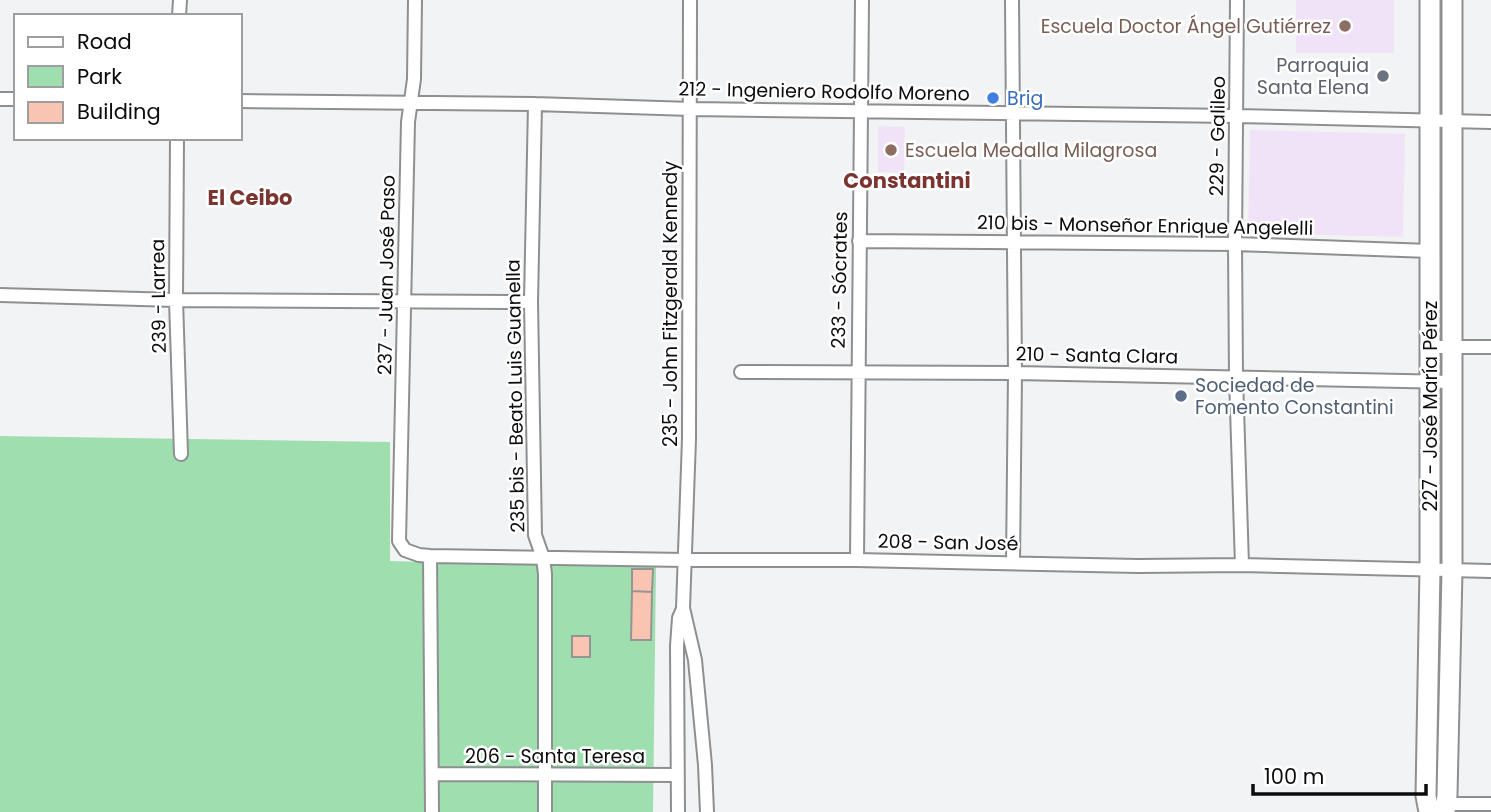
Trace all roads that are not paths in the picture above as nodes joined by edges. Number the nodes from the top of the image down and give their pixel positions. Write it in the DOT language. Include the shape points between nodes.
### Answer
graph roads {
  1 [pos="415,0"];
  2 [pos="690,0"];
  3 [pos="862,0"];
  4 [pos="1013,0"];
  5 [pos="1237,0"];
  6 [pos="1430,0"];
  7 [pos="1452,0"];
  8 [pos="242,102"];
  9 [pos="412,102"];
  10 [pos="535,104"];
  11 [pos="691,109"];
  12 [pos="861,111"];
  13 [pos="1013,112"];
  14 [pos="1236,116"];
  15 [pos="1430,122"];
  16 [pos="1452,122"];
  17 [pos="1491,122"];
  18 [pos="177,140"];
  19 [pos="859,241"];
  20 [pos="1015,242"];
  21 [pos="1235,244"];
  22 [pos="1430,251"];
  23 [pos="0,295"];
  24 [pos="176,300"];
  25 [pos="406,302"];
  26 [pos="531,302"];
  27 [pos="1452,346"];
  28 [pos="1429,347"];
  29 [pos="1491,347"];
  30 [pos="741,372"];
  31 [pos="858,372"];
  32 [pos="1015,373"];
  33 [pos="1236,377"];
  34 [pos="1429,382"];
  35 [pos="1452,382"];
  36 [pos="181,454"];
  37 [pos="405,550"];
  38 [pos="430,556"];
  39 [pos="542,558"];
  40 [pos="685,559"];
  41 [pos="856,559"];
  42 [pos="1013,563"];
  43 [pos="1242,565"];
  44 [pos="1430,569"];
  45 [pos="1452,571"];
  46 [pos="1491,571"];
  47 [pos="683,607"];
  48 [pos="432,774"];
  49 [pos="545,775"];
  50 [pos="677,775"];
  51 [pos="1491,804"];
  52 [pos="1437,808"];
  53 [pos="432,812"];
  54 [pos="545,812"];
  55 [pos="678,812"];
  56 [pos="707,812"];
  1 -- 9 [label="street, 237 - Juan José Paso"];
  2 -- 11 [label="street, 235 - John Fitzgerald Kennedy"];
  3 -- 12 [label="street, 233 - Sócrates"];
  4 -- 13 [label="street"];
  5 -- 14 [label="street, 229 - Galileo"];
  6 -- 15 [label="street, 227 - José María Pérez"];
  7 -- 16 [label="street, 227 - José María Pérez"];
  8 -- 9 [label="street, 212 - Ingeniero Rodolfo Moreno"];
  9 -- 10 [label="street, 212 - Ingeniero Rodolfo Moreno"];
  9 -- 25 [label="street, 237 - Juan José Paso"];
  10 -- 11 [label="street, 212 - Ingeniero Rodolfo Moreno"];
  10 -- 26 [label="street, 235 bis - Beato Luis Guanella"];
  11 -- 12 [label="street, 212 - Ingeniero Rodolfo Moreno"];
  11 -- 40 [label="street, 235 - John Fitzgerald Kennedy"];
  12 -- 13 [label="street, 212 - Ingeniero Rodolfo Moreno"];
  12 -- 19 [label="street, 233 - Sócrates"];
  13 -- 14 [label="street, 212 - Ingeniero Rodolfo Moreno"];
  13 -- 20 [label="street"];
  14 -- 15 [label="street, 212 - Ingeniero Rodolfo Moreno"];
  14 -- 21 [label="street, 229 - Galileo"];
  15 -- 16 [label="street, 212 - Ingeniero Rodolfo Moreno"];
  15 -- 22 [label="street, 227 - José María Pérez"];
  16 -- 17 [label="street, 212 - Ingeniero Rodolfo Moreno"];
  16 -- 27 [label="street, 227 - José María Pérez"];
  18 -- 24 [label="street, 239 - Larrea"];
  19 -- 20 [label="street, 210 bis - Monseñor Enrique Angelelli"];
  19 -- 31 [label="street, 233 - Sócrates"];
  20 -- 21 [label="street, 210 bis - Monseñor Enrique Angelelli"];
  20 -- 32 [label="street"];
  21 -- 22 [label="street, 210 bis - Monseñor Enrique Angelelli"];
  21 -- 33 [label="street, 229 - Galileo"];
  22 -- 28 [label="street, 227 - José María Pérez"];
  23 -- 24 [label="street"];
  24 -- 25 [label="street"];
  24 -- 36 [label="street, 239 - Larrea"];
  25 -- 26 [label="street"];
  25 -- 37 [label="street, 237 - Juan José Paso" via="400,541"];
  26 -- 39 [label="street, 235 bis - Beato Luis Guanella" via="535,535"];
  27 -- 28 [label="street"];
  27 -- 29 [label="street"];
  27 -- 35 [label="street, 227 - José María Pérez"];
  28 -- 34 [label="street, 227 - José María Pérez"];
  30 -- 31 [label="street, 210 - Santa Clara"];
  31 -- 32 [label="street, 210 - Santa Clara"];
  31 -- 41 [label="street, 233 - Sócrates"];
  32 -- 33 [label="street, 210 - Santa Clara"];
  32 -- 42 [label="street"];
  33 -- 34 [label="street, 210 - Santa Clara"];
  33 -- 43 [label="street, 229 - Galileo"];
  34 -- 35 [label="street, 210 - Santa Clara"];
  34 -- 44 [label="street, 227 - José María Pérez"];
  35 -- 45 [label="street, 227 - José María Pérez"];
  37 -- 38 [label="street, 208 - San José"];
  38 -- 39 [label="street, 208 - San José"];
  38 -- 48 [label="street"];
  39 -- 40 [label="street, 208 - San José"];
  39 -- 49 [label="street, 235 bis - Beato Luis Guanella"];
  40 -- 41 [label="street, 208 - San José"];
  40 -- 47 [label="street, 235 - John Fitzgerald Kennedy"];
  41 -- 42 [label="street, 208 - San José"];
  42 -- 43 [label="street, 208 - San José"];
  43 -- 44 [label="street, 208 - San José"];
  44 -- 45 [label="street, 208 - San José"];
  44 -- 52 [label="street, 227 - José María Pérez" via="1426,796"];
  45 -- 46 [label="street, 208 - San José"];
  45 -- 52 [label="street, 227 - José María Pérez"];
  47 -- 50 [label="street, 235 - John Fitzgerald Kennedy" via="677,646"];
  47 -- 56 [label="street, 235 - John Fitzgerald Kennedy" via="695,660"];
  48 -- 49 [label="street, 206 - Santa Teresa"];
  48 -- 53 [label="street"];
  49 -- 50 [label="street, 206 - Santa Teresa"];
  49 -- 54 [label="street, 235 bis - Beato Luis Guanella"];
  50 -- 55 [label="street, 235 - John Fitzgerald Kennedy"];
  51 -- 52 [label="street"];
}
